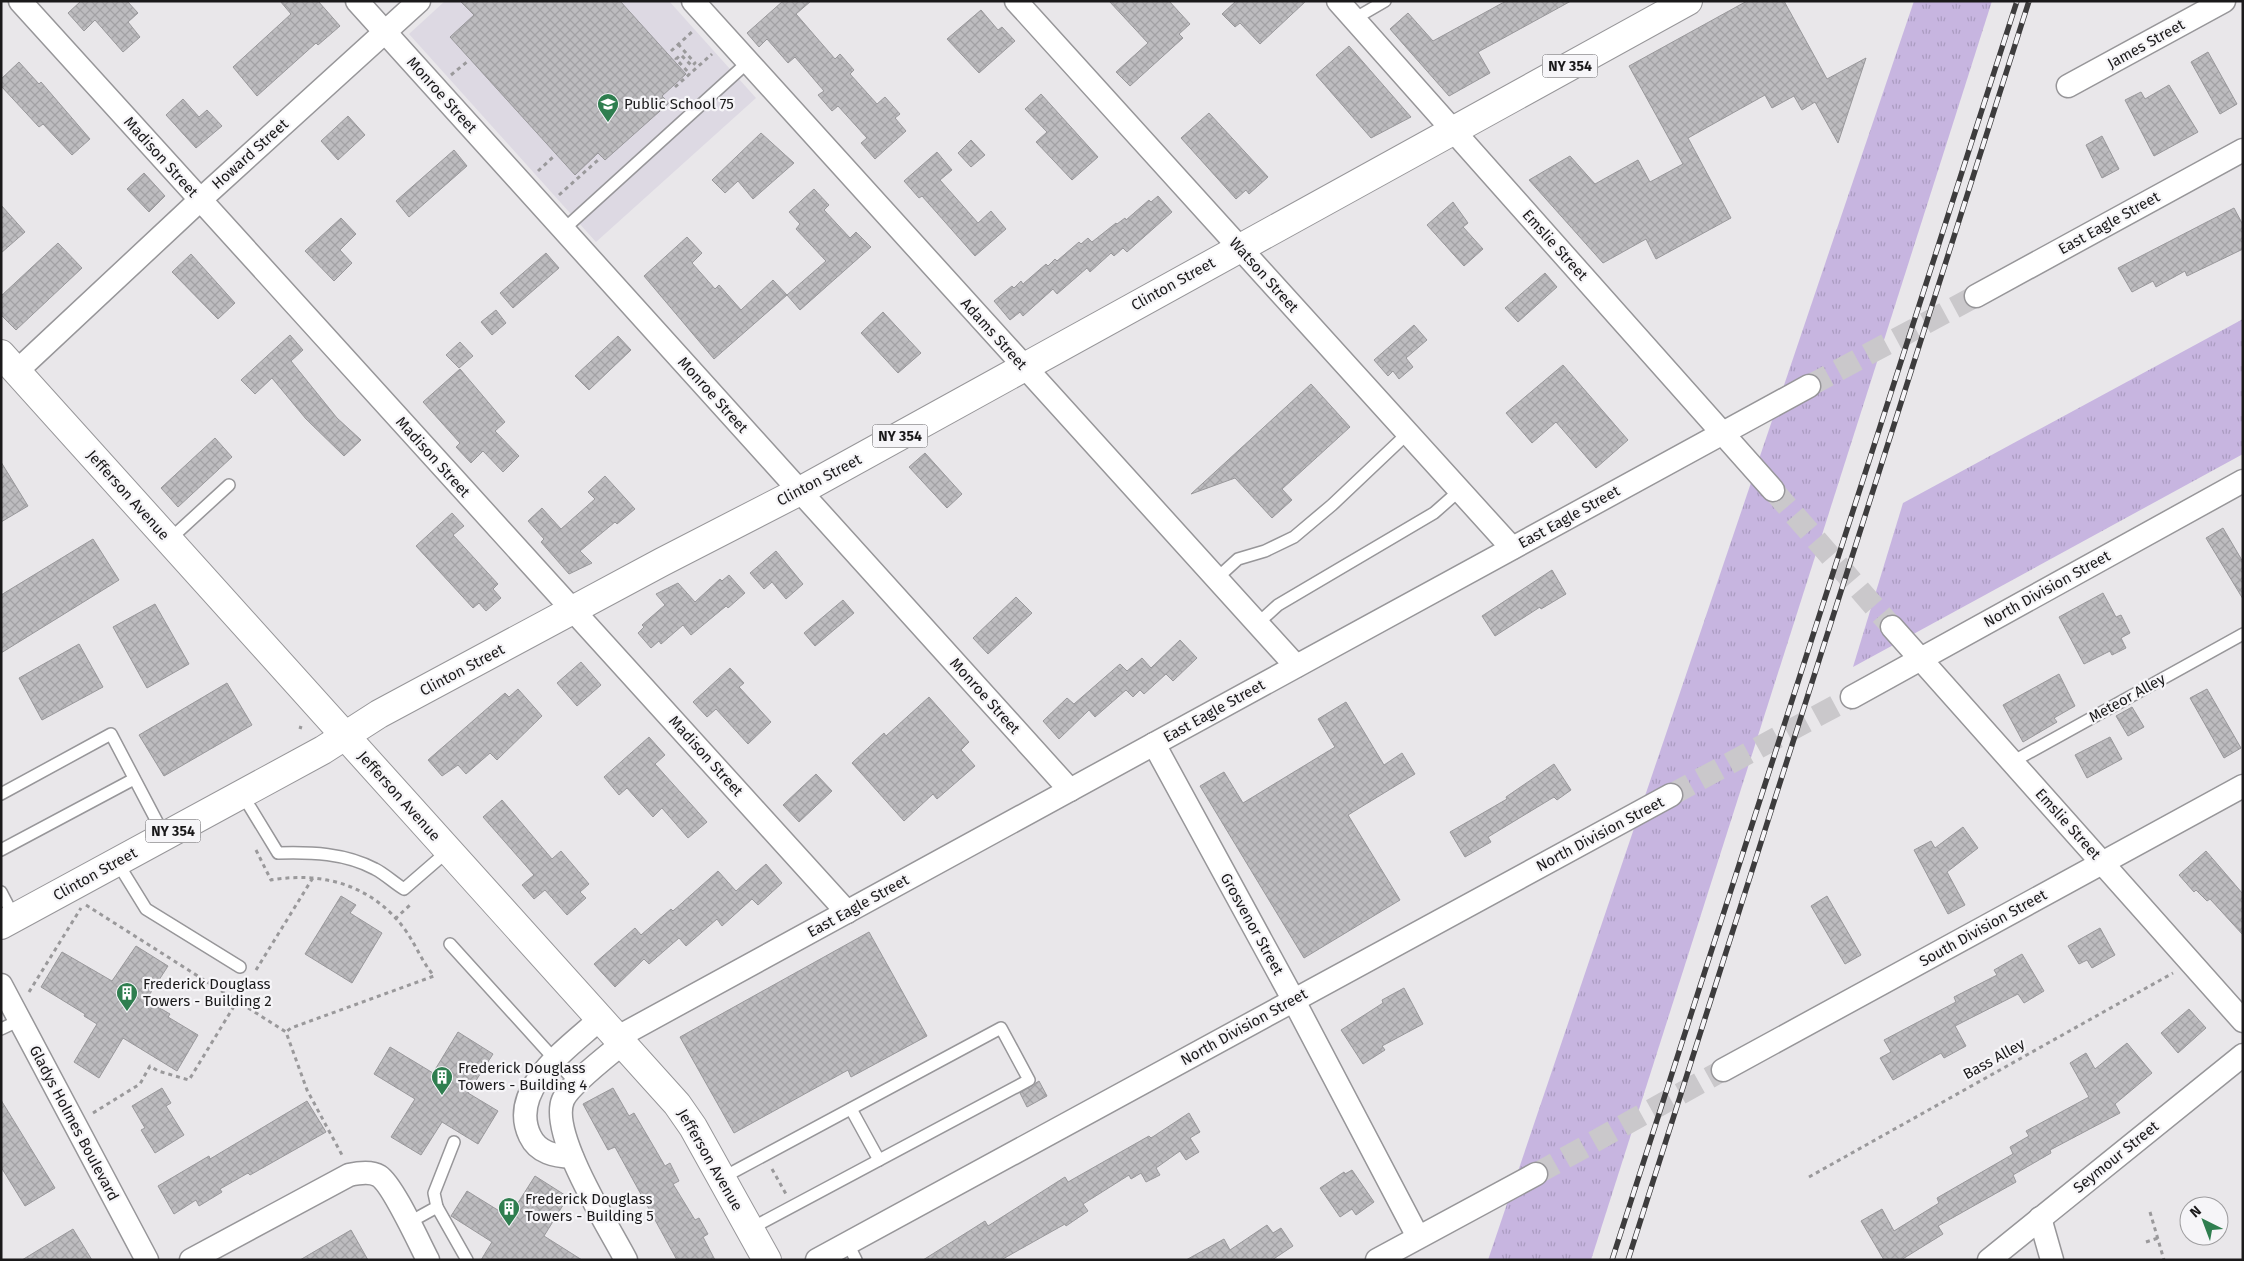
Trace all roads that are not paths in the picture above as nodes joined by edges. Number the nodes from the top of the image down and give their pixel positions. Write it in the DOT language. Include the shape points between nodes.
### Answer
graph roads {
  1 [pos="20,1"];
  2 [pos="357,1"];
  3 [pos="419,1"];
  4 [pos="693,1"];
  5 [pos="1016,1"];
  6 [pos="1338,1"];
  7 [pos="1386,1"];
  8 [pos="1688,1"];
  9 [pos="2224,1"];
  10 [pos="1354,19"];
  11 [pos="385,32"];
  12 [pos="748,62"];
  13 [pos="2068,86"];
  14 [pos="1453,131"];
  15 [pos="2243,150"];
  16 [pos="200,200"];
  17 [pos="564,230"];
  18 [pos="1239,247"];
  19 [pos="1976,296"];
  20 [pos="9,362"];
  21 [pos="1024,367"];
  22 [pos="1809,386"];
  23 [pos="1408,433"];
  24 [pos="1722,433"];
  25 [pos="2243,481"];
  26 [pos="229,485"];
  27 [pos="1460,490"];
  28 [pos="1773,490"];
  29 [pos="800,491"];
  30 [pos="169,540"];
  31 [pos="1512,548"];
  32 [pos="1216,578"];
  33 [pos="572,610"];
  34 [pos="1257,624"];
  35 [pos="1892,627"];
  36 [pos="2243,634"];
  37 [pos="1921,660"];
  38 [pos="1296,666"];
  39 [pos="1852,697"];
  40 [pos="345,736"];
  41 [pos="1154,744"];
  42 [pos="2012,762"];
  43 [pos="134,779"];
  44 [pos="2243,786"];
  45 [pos="1070,790"];
  46 [pos="1,794"];
  47 [pos="242,794"];
  48 [pos="1671,795"];
  49 [pos="164,836"];
  50 [pos="1,850"];
  51 [pos="449,850"];
  52 [pos="117,862"];
  53 [pos="2102,862"];
  54 [pos="1,892"];
  55 [pos="847,912"];
  56 [pos="8,922"];
  57 [pos="450,944"];
  58 [pos="240,967"];
  59 [pos="1,986"];
  60 [pos="1293,1000"];
  61 [pos="2243,1021"];
  62 [pos="10,1024"];
  63 [pos="614,1032"];
  64 [pos="2243,1055"];
  65 [pos="555,1061"];
  66 [pos="1723,1070"];
  67 [pos="577,1084"];
  68 [pos="851,1108"];
  69 [pos="454,1142"];
  70 [pos="572,1157"];
  71 [pos="879,1160"];
  72 [pos="1536,1174"];
  73 [pos="722,1178"];
  74 [pos="437,1207"];
  75 [pos="2040,1218"];
  76 [pos="408,1223"];
  77 [pos="750,1229"];
  78 [pos="1418,1237"];
  79 [pos="852,1252"];
  80 [pos="147,1260"];
  81 [pos="191,1260"];
  82 [pos="428,1260"];
  83 [pos="467,1260"];
  84 [pos="626,1260"];
  85 [pos="767,1260"];
  86 [pos="817,1260"];
  87 [pos="1377,1260"];
  88 [pos="1989,1260"];
  89 [pos="2052,1260"];
  1 -- 16 [label="street, Madison Street"];
  2 -- 11 [label="street, Monroe Street"];
  3 -- 11 [label="street, Howard Street"];
  4 -- 12 [label="street, Adams Street"];
  5 -- 18 [label="street, Watson Street"];
  6 -- 10 [label="street, Emslie Street"];
  7 -- 10 [label="lane"];
  8 -- 14 [label="main road, Clinton Street / NY 354"];
  9 -- 13 [label="street, James Street"];
  10 -- 14 [label="street, Emslie Street"];
  11 -- 16 [label="street, Howard Street"];
  11 -- 17 [label="street, Monroe Street"];
  12 -- 17 [label="lane"];
  12 -- 21 [label="street, Adams Street"];
  14 -- 18 [label="main road, Clinton Street / NY 354"];
  14 -- 24 [label="street, Emslie Street"];
  15 -- 19 [label="street, East Eagle Street"];
  16 -- 20 [label="street, Howard Street"];
  16 -- 33 [label="street, Madison Street"];
  17 -- 29 [label="street, Monroe Street"];
  18 -- 21 [label="main road, Clinton Street / NY 354"];
  18 -- 23 [label="street, Watson Street"];
  20 -- 30 [label="main road, Jefferson Avenue"];
  21 -- 29 [label="main road, Clinton Street / NY 354"];
  21 -- 32 [label="street, Adams Street"];
  22 -- 24 [label="street, East Eagle Street"];
  23 -- 27 [label="street, Watson Street"];
  23 -- 32 [label="lane" via="1294,537 1266,551 1238,559"];
  24 -- 28 [label="street, Emslie Street"];
  24 -- 31 [label="street, East Eagle Street"];
  25 -- 37 [label="street, North Division Street"];
  26 -- 30 [label="lane"];
  27 -- 31 [label="street, Watson Street"];
  27 -- 34 [label="lane" via="1434,513 1278,605"];
  29 -- 33 [label="main road, Clinton Street / NY 354"];
  29 -- 45 [label="street, Monroe Street"];
  30 -- 40 [label="main road, Jefferson Avenue"];
  31 -- 38 [label="street, East Eagle Street"];
  32 -- 34 [label="street, Adams Street"];
  33 -- 40 [label="main road, Clinton Street / NY 354" via="379,714"];
  33 -- 55 [label="street, Madison Street"];
  34 -- 38 [label="street, Adams Street"];
  35 -- 37 [label="street, Emslie Street"];
  36 -- 42 [label="lane, Meteor Alley"];
  37 -- 39 [label="street, North Division Street"];
  37 -- 42 [label="street, Emslie Street"];
  38 -- 41 [label="street, East Eagle Street"];
  40 -- 47 [label="main road, Clinton Street / NY 354"];
  40 -- 51 [label="main road, Jefferson Avenue"];
  41 -- 45 [label="street, East Eagle Street"];
  41 -- 60 [label="street, Grosvenor Street"];
  42 -- 53 [label="street, Emslie Street"];
  43 -- 46 [label="lane" via="111,734"];
  43 -- 49 [label="lane"];
  43 -- 50 [label="lane"];
  44 -- 53 [label="street, South Division Street"];
  45 -- 55 [label="street, East Eagle Street"];
  47 -- 49 [label="main road, Clinton Street / NY 354"];
  47 -- 51 [label="lane" via="278,853 310,852 343,857 376,869 404,889"];
  48 -- 60 [label="street, North Division Street"];
  49 -- 52 [label="main road, Clinton Street / NY 354"];
  51 -- 63 [label="main road, Jefferson Avenue"];
  52 -- 56 [label="main road, Clinton Street / NY 354"];
  52 -- 58 [label="lane" via="146,909"];
  53 -- 61 [label="street, Emslie Street"];
  53 -- 66 [label="street, South Division Street"];
  54 -- 56 [label="lane"];
  55 -- 63 [label="street, East Eagle Street"];
  57 -- 65 [label="lane"];
  59 -- 62 [label="street, Gladys Holmes Boulevard"];
  60 -- 78 [label="street, Grosvenor Street"];
  60 -- 79 [label="street, North Division Street"];
  62 -- 80 [label="street, Gladys Holmes Boulevard"];
  63 -- 65 [label="street, East Eagle Street"];
  63 -- 67 [label="street, East Eagle Street"];
  63 -- 73 [label="main road, Jefferson Avenue" via="686,1116"];
  64 -- 75 [label="street, Seymour Street"];
  65 -- 67 [label="lane"];
  65 -- 70 [label="street, East Eagle Street" via="534,1083 527,1100 525,1120 531,1138 542,1150 553,1156"];
  67 -- 70 [label="street, East Eagle Street" via="564,1098 560,1115"];
  68 -- 71 [label="lane"];
  68 -- 71 [label="lane" via="1001,1028 1029,1080"];
  68 -- 73 [label="lane"];
  69 -- 74 [label="lane" via="434,1193"];
  70 -- 84 [label="street, East Eagle Street"];
  71 -- 77 [label="lane"];
  72 -- 78 [label="street"];
  73 -- 77 [label="main road, Jefferson Avenue"];
  74 -- 76 [label="lane"];
  74 -- 83 [label="lane"];
  75 -- 88 [label="street, Seymour Street"];
  75 -- 89 [label="street"];
  76 -- 81 [label="street" via="389,1187 379,1176 364,1172 349,1174"];
  76 -- 82 [label="street"];
  77 -- 85 [label="main road, Jefferson Avenue"];
  78 -- 87 [label="street"];
  79 -- 86 [label="street, North Division Street"];
}
